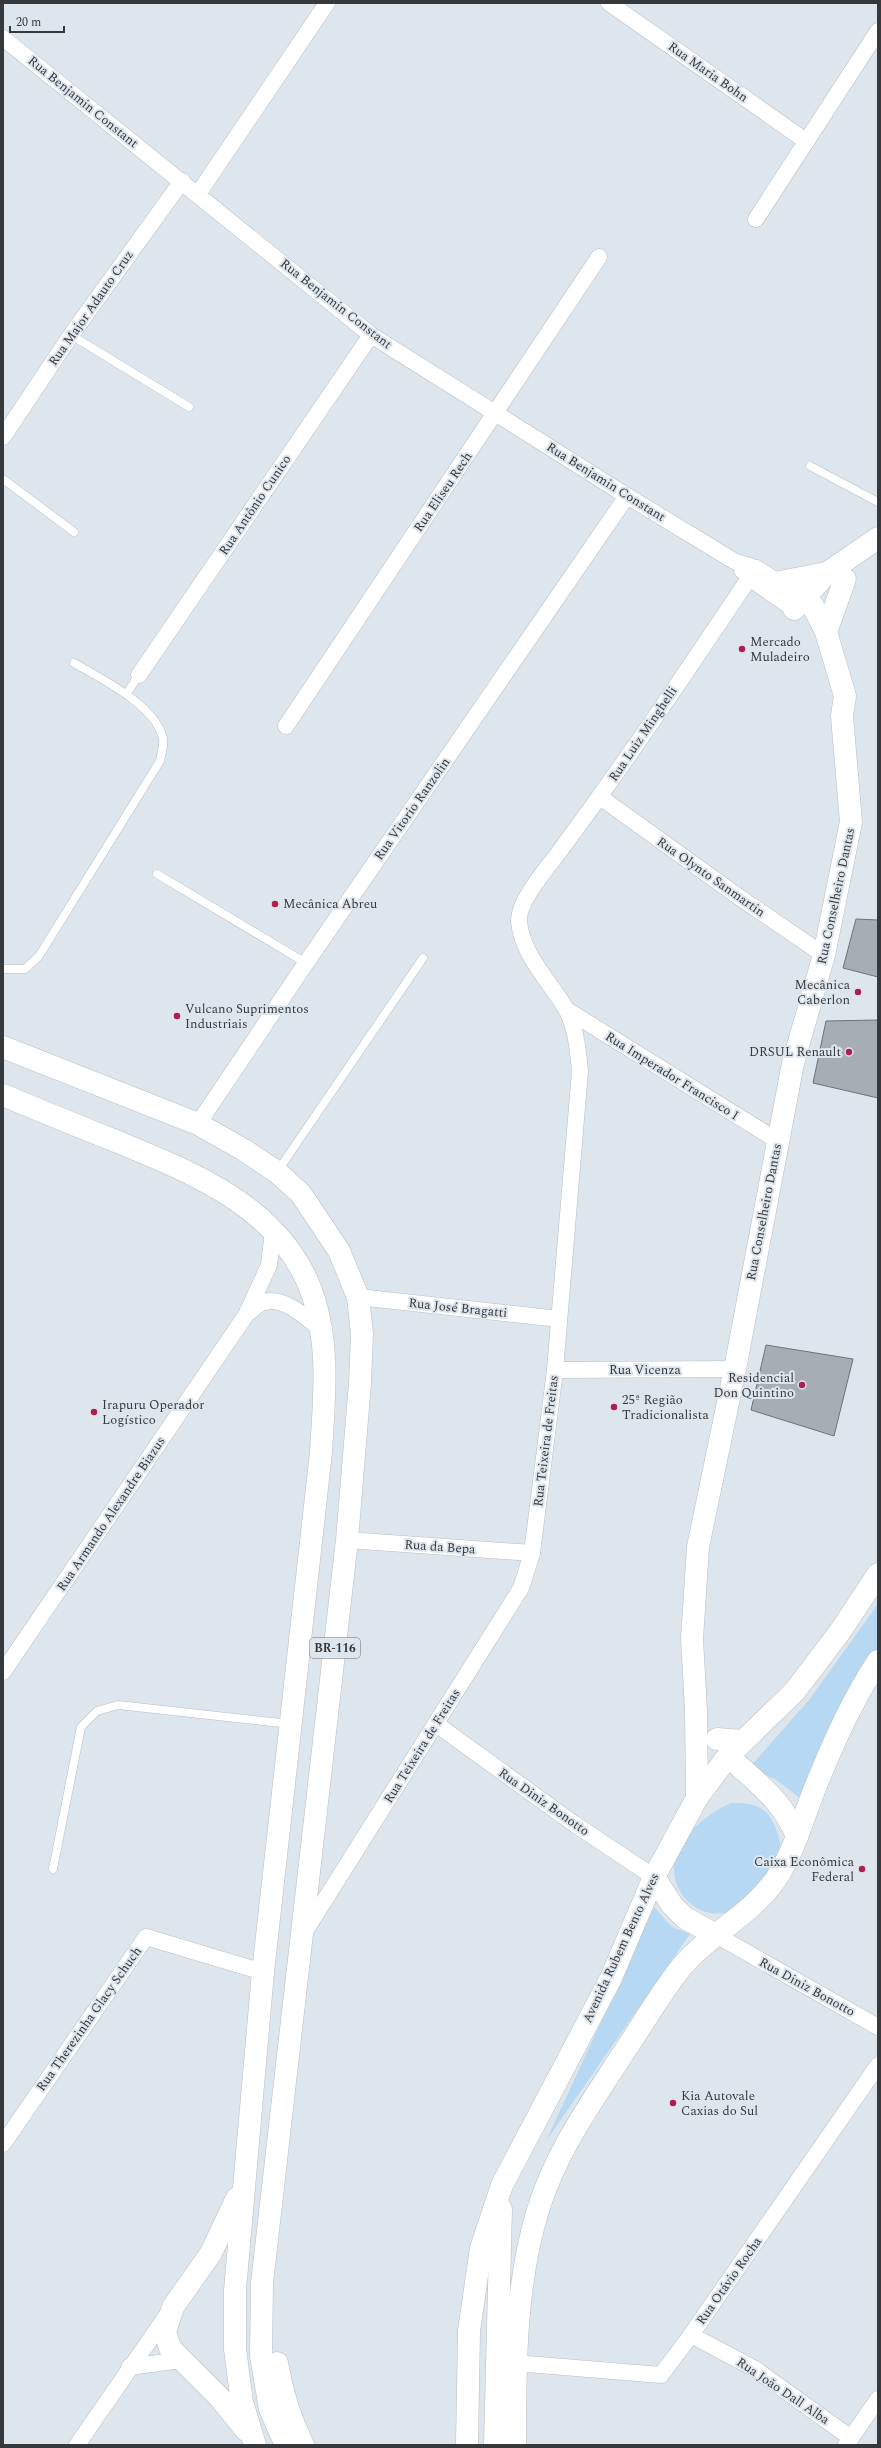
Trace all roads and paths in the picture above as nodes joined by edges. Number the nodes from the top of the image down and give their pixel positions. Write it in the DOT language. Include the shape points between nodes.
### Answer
graph roads {
  1 [pos="327,3"];
  2 [pos="609,3"];
  3 [pos="878,31"];
  4 [pos="3,38"];
  5 [pos="806,141"];
  6 [pos="182,181"];
  7 [pos="198,194"];
  8 [pos="756,219"];
  9 [pos="599,257"];
  10 [pos="71,335"];
  11 [pos="371,335"];
  12 [pos="189,407"];
  13 [pos="496,413"];
  14 [pos="3,437"];
  15 [pos="810,466"];
  16 [pos="3,479"];
  17 [pos="627,496"];
  18 [pos="878,502"];
  19 [pos="74,532"];
  20 [pos="878,538"];
  21 [pos="878,555"];
  22 [pos="753,573"];
  23 [pos="836,576"];
  24 [pos="780,582"];
  25 [pos="803,607"];
  26 [pos="826,632"];
  27 [pos="74,663"];
  28 [pos="139,675"];
  29 [pos="127,693"];
  30 [pos="842,716"];
  31 [pos="286,726"];
  32 [pos="600,797"];
  33 [pos="157,874"];
  34 [pos="525,899"];
  35 [pos="824,955"];
  36 [pos="423,958"];
  37 [pos="306,963"];
  38 [pos="3,969"];
  39 [pos="567,1010"];
  40 [pos="3,1047"];
  41 [pos="3,1096"];
  42 [pos="198,1124"];
  43 [pos="778,1141"];
  44 [pos="277,1172"];
  45 [pos="273,1231"];
  46 [pos="358,1297"];
  47 [pos="246,1315"];
  48 [pos="559,1319"];
  49 [pos="321,1330"];
  50 [pos="555,1370"];
  51 [pos="735,1370"];
  52 [pos="347,1540"];
  53 [pos="532,1553"];
  54 [pos="878,1574"];
  55 [pos="878,1661"];
  56 [pos="3,1672"];
  57 [pos="696,1710"];
  58 [pos="436,1724"];
  59 [pos="291,1725"];
  60 [pos="722,1748"];
  61 [pos="697,1798"];
  62 [pos="797,1837"];
  63 [pos="53,1869"];
  64 [pos="654,1877"];
  65 [pos="303,1934"];
  66 [pos="716,1935"];
  67 [pos="263,1972"];
  68 [pos="878,2027"];
  69 [pos="878,2065"];
  70 [pos="3,2144"];
  71 [pos="244,2180"];
  72 [pos="502,2186"];
  73 [pos="262,2283"];
  74 [pos="173,2306"];
  75 [pos="691,2335"];
  76 [pos="181,2360"];
  77 [pos="515,2363"];
  78 [pos="129,2367"];
  79 [pos="878,2399"];
  80 [pos="253,2441"];
  81 [pos="849,2442"];
  82 [pos="77,2445"];
  83 [pos="286,2445"];
  84 [pos="304,2445"];
  85 [pos="467,2445"];
  86 [pos="495,2445"];
  87 [pos="515,2445"];
  1 -- 7 [label="street"];
  2 -- 5 [label="street, Rua Maria Bohn"];
  3 -- 5 [label="street"];
  4 -- 6 [label="street, Rua Benjamin Constant"];
  5 -- 8 [label="street"];
  6 -- 7 [label="street, Rua Benjamin Constant"];
  6 -- 10 [label="street, Rua Major Adauto Cruz"];
  7 -- 11 [label="street, Rua Benjamin Constant"];
  9 -- 13 [label="street, Rua Eliseu Rech"];
  10 -- 12 [label="lane"];
  10 -- 14 [label="street, Rua Major Adauto Cruz"];
  11 -- 13 [label="street, Rua Benjamin Constant"];
  11 -- 28 [label="street, Rua Antônio Cunico"];
  13 -- 17 [label="street, Rua Benjamin Constant"];
  13 -- 31 [label="street, Rua Eliseu Rech"];
  15 -- 18 [label="lane"];
  16 -- 19 [label="lane"];
  17 -- 22 [label="street, Rua Benjamin Constant"];
  17 -- 37 [label="street, Rua Vitorio Ranzolin"];
  20 -- 23 [label="main road"];
  21 -- 23 [label="main road"];
  22 -- 24 [label="street, Rua Benjamin Constant"];
  22 -- 25 [label="street, Rua Benjamin Constant"];
  22 -- 32 [label="street, Rua Luiz Minghelli"];
  23 -- 24 [label="main road"];
  23 -- 25 [label="main road"];
  23 -- 26 [label="main road"];
  24 -- 25 [label="street, Rua Benjamin Constant"];
  25 -- 26 [label="main road, Rua Conselheiro Dantas"];
  25 -- 30 [label="main road, Rua Conselheiro Dantas" via="815,638 833,701"];
  26 -- 30 [label="main road, Rua Conselheiro Dantas" via="845,696"];
  27 -- 29 [label="lane"];
  28 -- 29 [label="lane"];
  29 -- 38 [label="lane" via="152,718 163,739 160,761 39,956 25,969"];
  30 -- 35 [label="main road, Rua Conselheiro Dantas" via="851,822"];
  32 -- 34 [label="street, Rua Luiz Minghelli"];
  32 -- 35 [label="street, Rua Olynto Sanmartin" via="738,897"];
  33 -- 37 [label="lane"];
  34 -- 39 [label="street, Rua Teixeira de Freitas" via="519,921 524,940 540,974"];
  35 -- 43 [label="main road, Rua Conselheiro Dantas" via="793,1063"];
  36 -- 44 [label="lane"];
  37 -- 42 [label="street, Rua Vitorio Ranzolin"];
  39 -- 43 [label="street, Rua Imperador Francisco I"];
  39 -- 48 [label="street, Rua Teixeira de Freitas" via="577,1045 580,1071"];
  40 -- 42 [label="main road, BR-116"];
  41 -- 45 [label="main road, BR-116" via="182,1168 251,1210"];
  42 -- 44 [label="main road, BR-116"];
  43 -- 51 [label="main road, Rua Conselheiro Dantas"];
  44 -- 46 [label="main road, BR-116" via="301,1194 340,1251"];
  45 -- 47 [label="street, Rua Armando Alexandre Biazus" via="269,1265"];
  45 -- 49 [label="main road, BR-116" via="291,1251 304,1273"];
  46 -- 48 [label="street, Rua José Bragatti"];
  46 -- 52 [label="main road, BR-116" via="362,1334 361,1369"];
  47 -- 49 [label="street, Rua Armando Alexandre Biazus" via="263,1302 278,1302 307,1318"];
  47 -- 56 [label="street, Rua Armando Alexandre Biazus"];
  48 -- 50 [label="street, Rua Teixeira de Freitas"];
  49 -- 59 [label="main road, BR-116" via="326,1379 321,1452"];
  50 -- 51 [label="street, Rua Vicenza"];
  50 -- 53 [label="street, Rua Teixeira de Freitas"];
  51 -- 57 [label="main road, Rua Conselheiro Dantas" via="698,1547 692,1639"];
  52 -- 53 [label="street, Rua da Bepa"];
  52 -- 65 [label="main road, BR-116"];
  53 -- 58 [label="street, Rua Teixeira de Freitas" via="521,1588"];
  54 -- 60 [label="main road, Avenida Rubem Bento Alves" via="839,1633 795,1691 743,1740"];
  55 -- 62 [label="main road" via="836,1738"];
  57 -- 60 [label="main road"];
  57 -- 61 [label="main road, Rua Conselheiro Dantas"];
  58 -- 64 [label="street, Rua Diniz Bonotto" via="573,1823"];
  58 -- 65 [label="street, Rua Teixeira de Freitas"];
  59 -- 63 [label="lane" via="118,1705 97,1711 81,1727"];
  59 -- 67 [label="main road, BR-116"];
  60 -- 61 [label="main road, Avenida Rubem Bento Alves"];
  60 -- 62 [label="main road" via="784,1809"];
  61 -- 64 [label="main road, Avenida Rubem Bento Alves"];
  62 -- 66 [label="main road" via="775,1880 760,1900"];
  64 -- 66 [label="main road" via="672,1905 685,1918"];
  64 -- 72 [label="main road, Avenida Rubem Bento Alves" via="611,1978"];
  65 -- 73 [label="main road, BR-116"];
  66 -- 68 [label="street, Rua Diniz Bonotto"];
  66 -- 77 [label="main road" via="684,1964 590,2103 563,2150 538,2209 524,2271"];
  67 -- 70 [label="street, Rua Therezinha Glacy Schuch" via="146,1937"];
  67 -- 71 [label="main road, BR-116"];
  69 -- 75 [label="street, Rua Otávio Rocha"];
  71 -- 74 [label="main road" via="232,2212 211,2253"];
  71 -- 80 [label="main road, BR-116" via="235,2290 235,2349 242,2402"];
  72 -- 85 [label="main road, Avenida Rubem Bento Alves" via="481,2248 469,2331"];
  72 -- 86 [label="main road"];
  73 -- 83 [label="main road, BR-116" via="262,2356 270,2409"];
  73 -- 84 [label="main road" via="282,2388 294,2428"];
  74 -- 76 [label="main road" via="165,2332 170,2348"];
  74 -- 78 [label="street"];
  75 -- 77 [label="street, Rua Otávio Rocha" via="661,2375"];
  75 -- 81 [label="street, Rua João Dall Alba" via="755,2369"];
  76 -- 78 [label="street"];
  76 -- 80 [label="main road" via="221,2399"];
  77 -- 87 [label="main road"];
  78 -- 82 [label="street"];
  79 -- 81 [label="street"];
}
